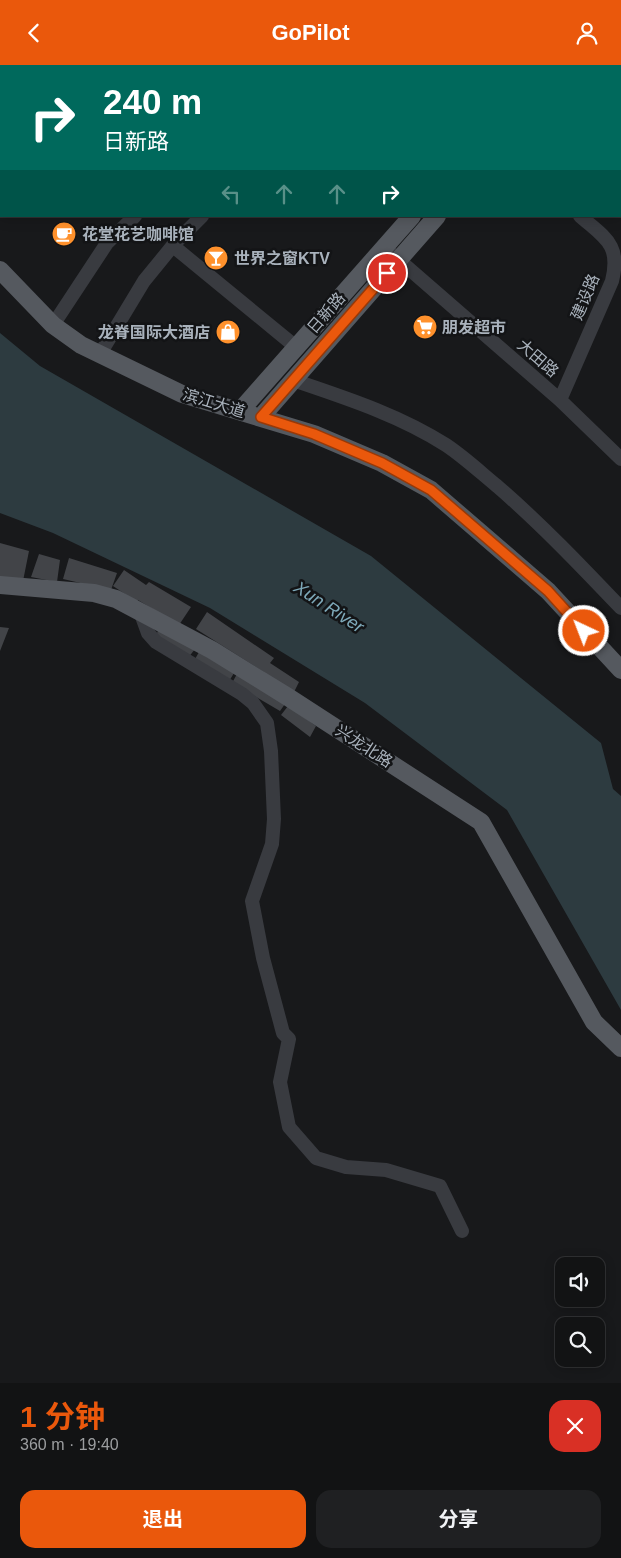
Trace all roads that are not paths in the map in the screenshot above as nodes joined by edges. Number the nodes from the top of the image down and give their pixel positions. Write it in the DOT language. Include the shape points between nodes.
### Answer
graph roads {
  1 [pos="134,217"];
  2 [pos="201,217"];
  3 [pos="411,217"];
  4 [pos="436,217"];
  5 [pos="581,217"];
  6 [pos="173,246"];
  7 [pos="384,247"];
  8 [pos="398,259"];
  9 [pos="0,270"];
  10 [pos="53,325"];
  11 [pos="296,347"];
  12 [pos="100,354"];
  13 [pos="293,380"];
  14 [pos="560,401"];
  15 [pos="240,411"];
  16 [pos="261,417"];
  17 [pos="621,459"];
  18 [pos="0,585"];
  19 [pos="621,608"];
  20 [pos="140,611"];
  21 [pos="621,670"];
  22 [pos="621,1048"];
  23 [pos="462,1231"];
  1 -- 10 [label="street" via="107,243"];
  2 -- 6 [label="street"];
  3 -- 7 [label="main road, 日新路"];
  4 -- 8 [label="main road, 日新路"];
  5 -- 14 [label="street, 建设路" via="613,248 615,269"];
  6 -- 11 [label="street"];
  6 -- 12 [label="street" via="144,281"];
  7 -- 8 [label="street, 大田路"];
  7 -- 11 [label="main road, 日新路"];
  8 -- 13 [label="main road, 日新路"];
  8 -- 14 [label="street, 大田路"];
  9 -- 10 [label="main road, 滨江大道"];
  10 -- 12 [label="main road, 滨江大道"];
  11 -- 15 [label="main road, 日新路"];
  12 -- 15 [label="main road, 滨江大道" via="182,394"];
  13 -- 16 [label="main road, 日新路"];
  13 -- 19 [label="street" via="388,414 446,445 553,536"];
  14 -- 17 [label="street, 大田路"];
  15 -- 16 [label="main road, 滨江大道"];
  16 -- 21 [label="main road, 滨江大道" via="314,434 382,463 431,490 548,591"];
  18 -- 20 [label="main road, 兴龙北路" via="94,593"];
  20 -- 22 [label="main road, 兴龙北路" via="246,671 481,822 594,1022"];
  20 -- 23 [label="street" via="148,633 156,642 242,694 267,723 274,819 272,844 252,901 265,968 283,1033 289,1039 280,1082 289,1127 316,1157 346,1167 386,1170 440,1186"];
}
